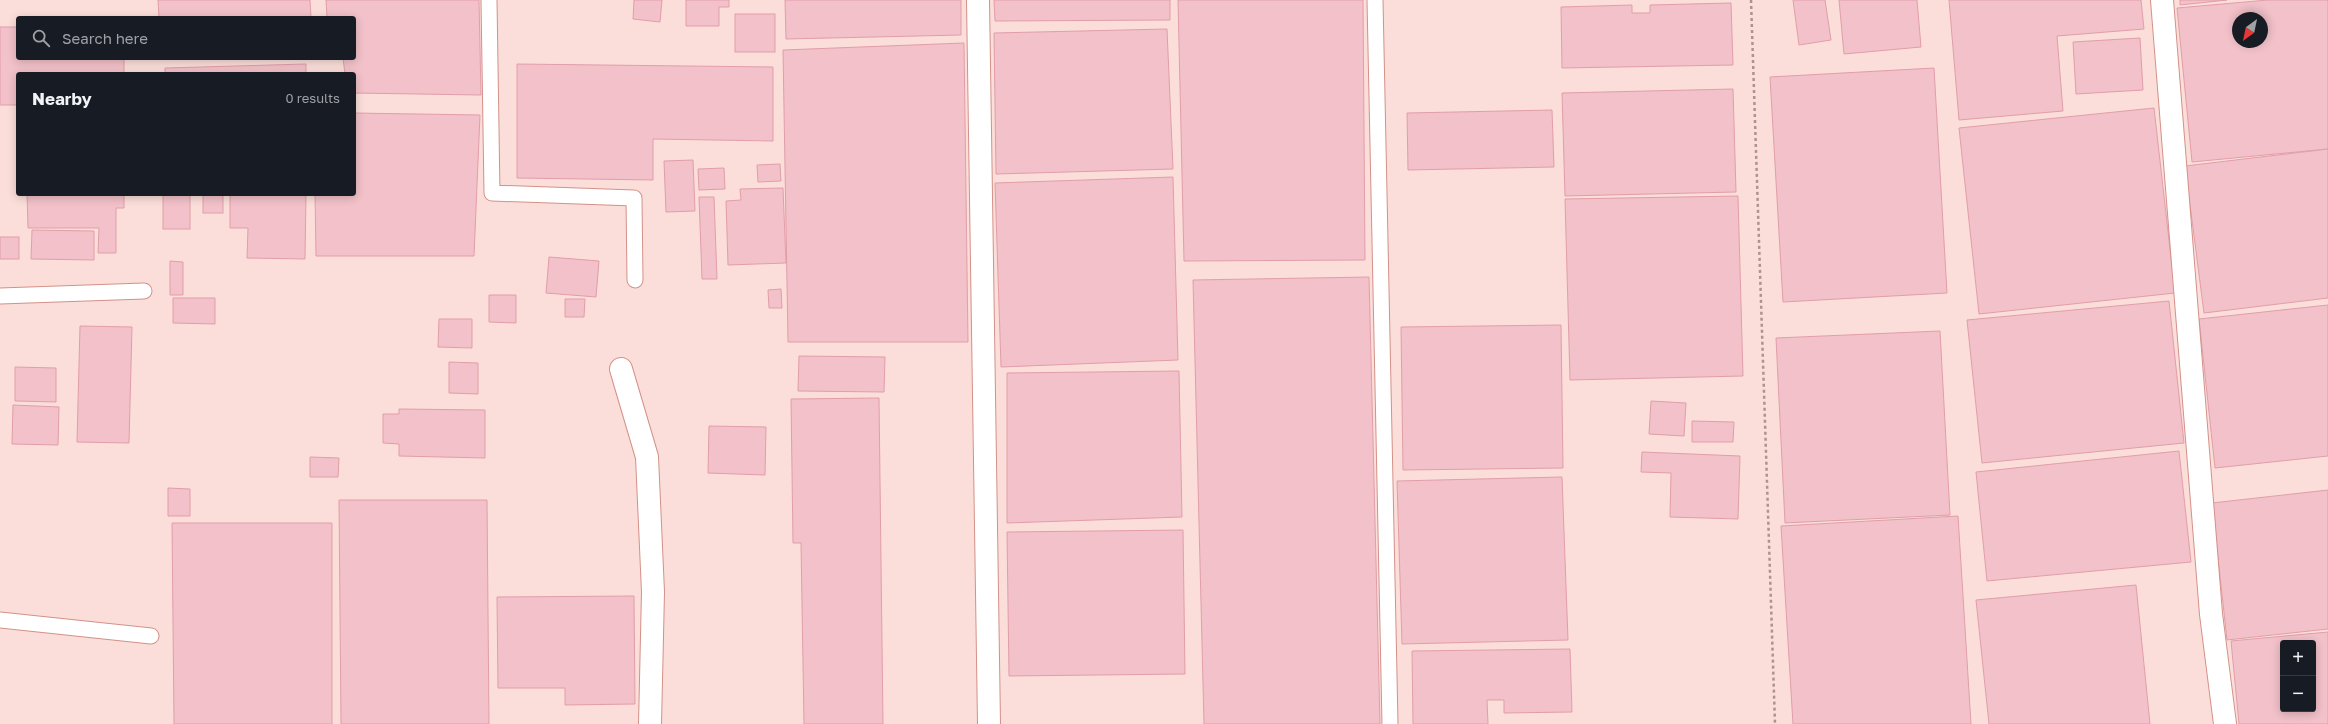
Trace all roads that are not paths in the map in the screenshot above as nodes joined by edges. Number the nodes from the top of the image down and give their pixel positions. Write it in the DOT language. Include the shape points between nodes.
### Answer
graph roads {
  1 [pos="489,0"];
  2 [pos="978,0"];
  3 [pos="1375,0"];
  4 [pos="2162,0"];
  5 [pos="635,280"];
  6 [pos="144,291"];
  7 [pos="0,296"];
  8 [pos="621,369"];
  9 [pos="0,620"];
  10 [pos="151,636"];
  11 [pos="650,724"];
  12 [pos="989,724"];
  13 [pos="1390,724"];
  14 [pos="2225,724"];
  1 -- 5 [label="lane" via="492,193 634,198"];
  2 -- 12 [label="street"];
  3 -- 13 [label="lane"];
  4 -- 14 [label="street" via="2210,606"];
  6 -- 7 [label="lane"];
  8 -- 11 [label="street" via="646,457 653,592"];
  9 -- 10 [label="lane"];
}
